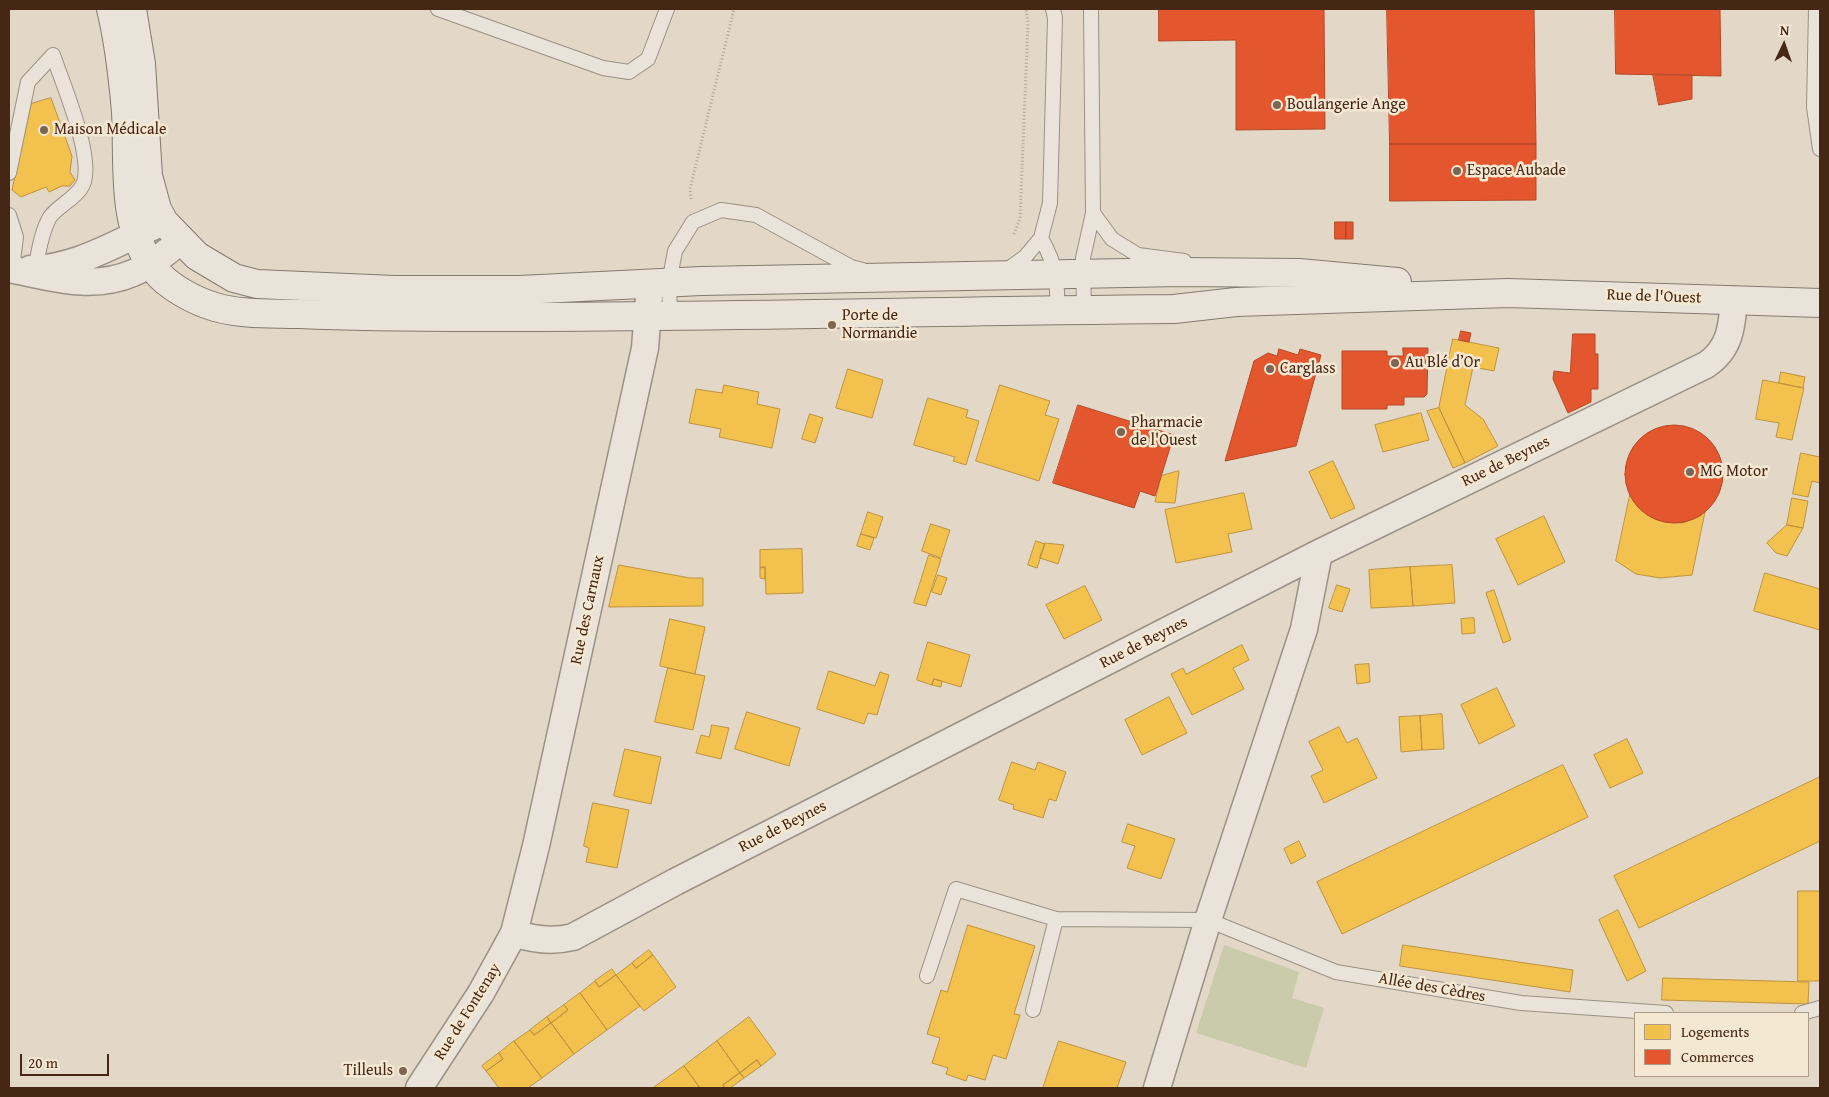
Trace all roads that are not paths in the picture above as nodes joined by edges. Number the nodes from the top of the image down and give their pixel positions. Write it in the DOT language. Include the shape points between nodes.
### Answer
graph roads {
  1 [pos="111,9"];
  2 [pos="132,9"];
  3 [pos="438,9"];
  4 [pos="667,9"];
  5 [pos="1053,9"];
  6 [pos="1091,9"];
  7 [pos="1816,9"];
  8 [pos="1817,107"];
  9 [pos="1820,149"];
  10 [pos="9,173"];
  11 [pos="1093,213"];
  12 [pos="9,215"];
  13 [pos="173,232"];
  14 [pos="136,234"];
  15 [pos="1041,238"];
  16 [pos="151,263"];
  17 [pos="19,269"];
  18 [pos="1300,273"];
  19 [pos="1056,274"];
  20 [pos="1083,274"];
  21 [pos="1000,275"];
  22 [pos="889,276"];
  23 [pos="660,284"];
  24 [pos="1508,293"];
  25 [pos="1734,300"];
  26 [pos="1814,301"];
  27 [pos="1070,310"];
  28 [pos="659,314"];
  29 [pos="1319,553"];
  30 [pos="1056,919"];
  31 [pos="1208,920"];
  32 [pos="514,934"];
  33 [pos="927,976"];
  34 [pos="1820,1008"];
  35 [pos="1033,1010"];
  36 [pos="1651,1012"];
  37 [pos="1806,1012"];
  38 [pos="419,1088"];
  39 [pos="1157,1088"];
  1 -- 14 [label="main road" via="122,72 128,186"];
  2 -- 13 [label="main road" via="140,64 148,176 158,209"];
  3 -- 4 [label="lane" via="603,68 629,72 648,59"];
  5 -- 15 [label="lane" via="1050,203"];
  6 -- 11 [label="lane"];
  7 -- 8 [label="lane"];
  8 -- 9 [label="lane"];
  10 -- 17 [label="lane" via="28,82 53,55 85,149 83,187 51,216 42,238"];
  11 -- 18 [label="lane" via="1112,239 1138,255"];
  11 -- 20 [label="lane" via="1083,258"];
  12 -- 17 [label="lane" via="16,237"];
  13 -- 14 [label="street"];
  13 -- 16 [label="street"];
  13 -- 23 [label="main road" via="197,256 234,278 281,286 520,290"];
  14 -- 16 [label="main road"];
  14 -- 17 [label="street" via="80,259"];
  15 -- 19 [label="lane"];
  15 -- 21 [label="lane" via="1025,257"];
  16 -- 17 [label="street" via="110,281 82,283"];
  16 -- 28 [label="main road" via="163,278 194,298 238,311 367,317"];
  18 -- 20 [label="main road"];
  18 -- 24 [label="main road"];
  19 -- 20 [label="main road"];
  19 -- 21 [label="main road"];
  19 -- 27 [label="lane"];
  20 -- 27 [label="lane"];
  21 -- 22 [label="main road"];
  22 -- 23 [label="main road"];
  22 -- 23 [label="lane" via="852,267 756,215 721,210 693,222"];
  23 -- 28 [label="street, Rue des Carnaux"];
  24 -- 25 [label="main road, Rue de l'Ouest"];
  24 -- 27 [label="main road" via="1236,302 1174,309"];
  25 -- 26 [label="main road, Rue de l'Ouest"];
  25 -- 29 [label="street, Rue de Beynes" via="1730,335 1724,349 1706,365"];
  27 -- 28 [label="main road"];
  28 -- 32 [label="street, Rue des Carnaux" via="645,348"];
  29 -- 31 [label="street" via="1304,629"];
  29 -- 32 [label="street, Rue de Beynes" via="573,937 559,941 538,940"];
  30 -- 31 [label="lane, Allée des Cèdres"];
  30 -- 33 [label="lane, Allée des Cèdres" via="956,890"];
  30 -- 35 [label="lane"];
  31 -- 36 [label="lane, Allée des Cèdres" via="1336,972 1520,1003"];
  31 -- 39 [label="street"];
  32 -- 38 [label="street, Rue de Fontenay" via="481,993"];
  34 -- 37 [label="lane"];
}
